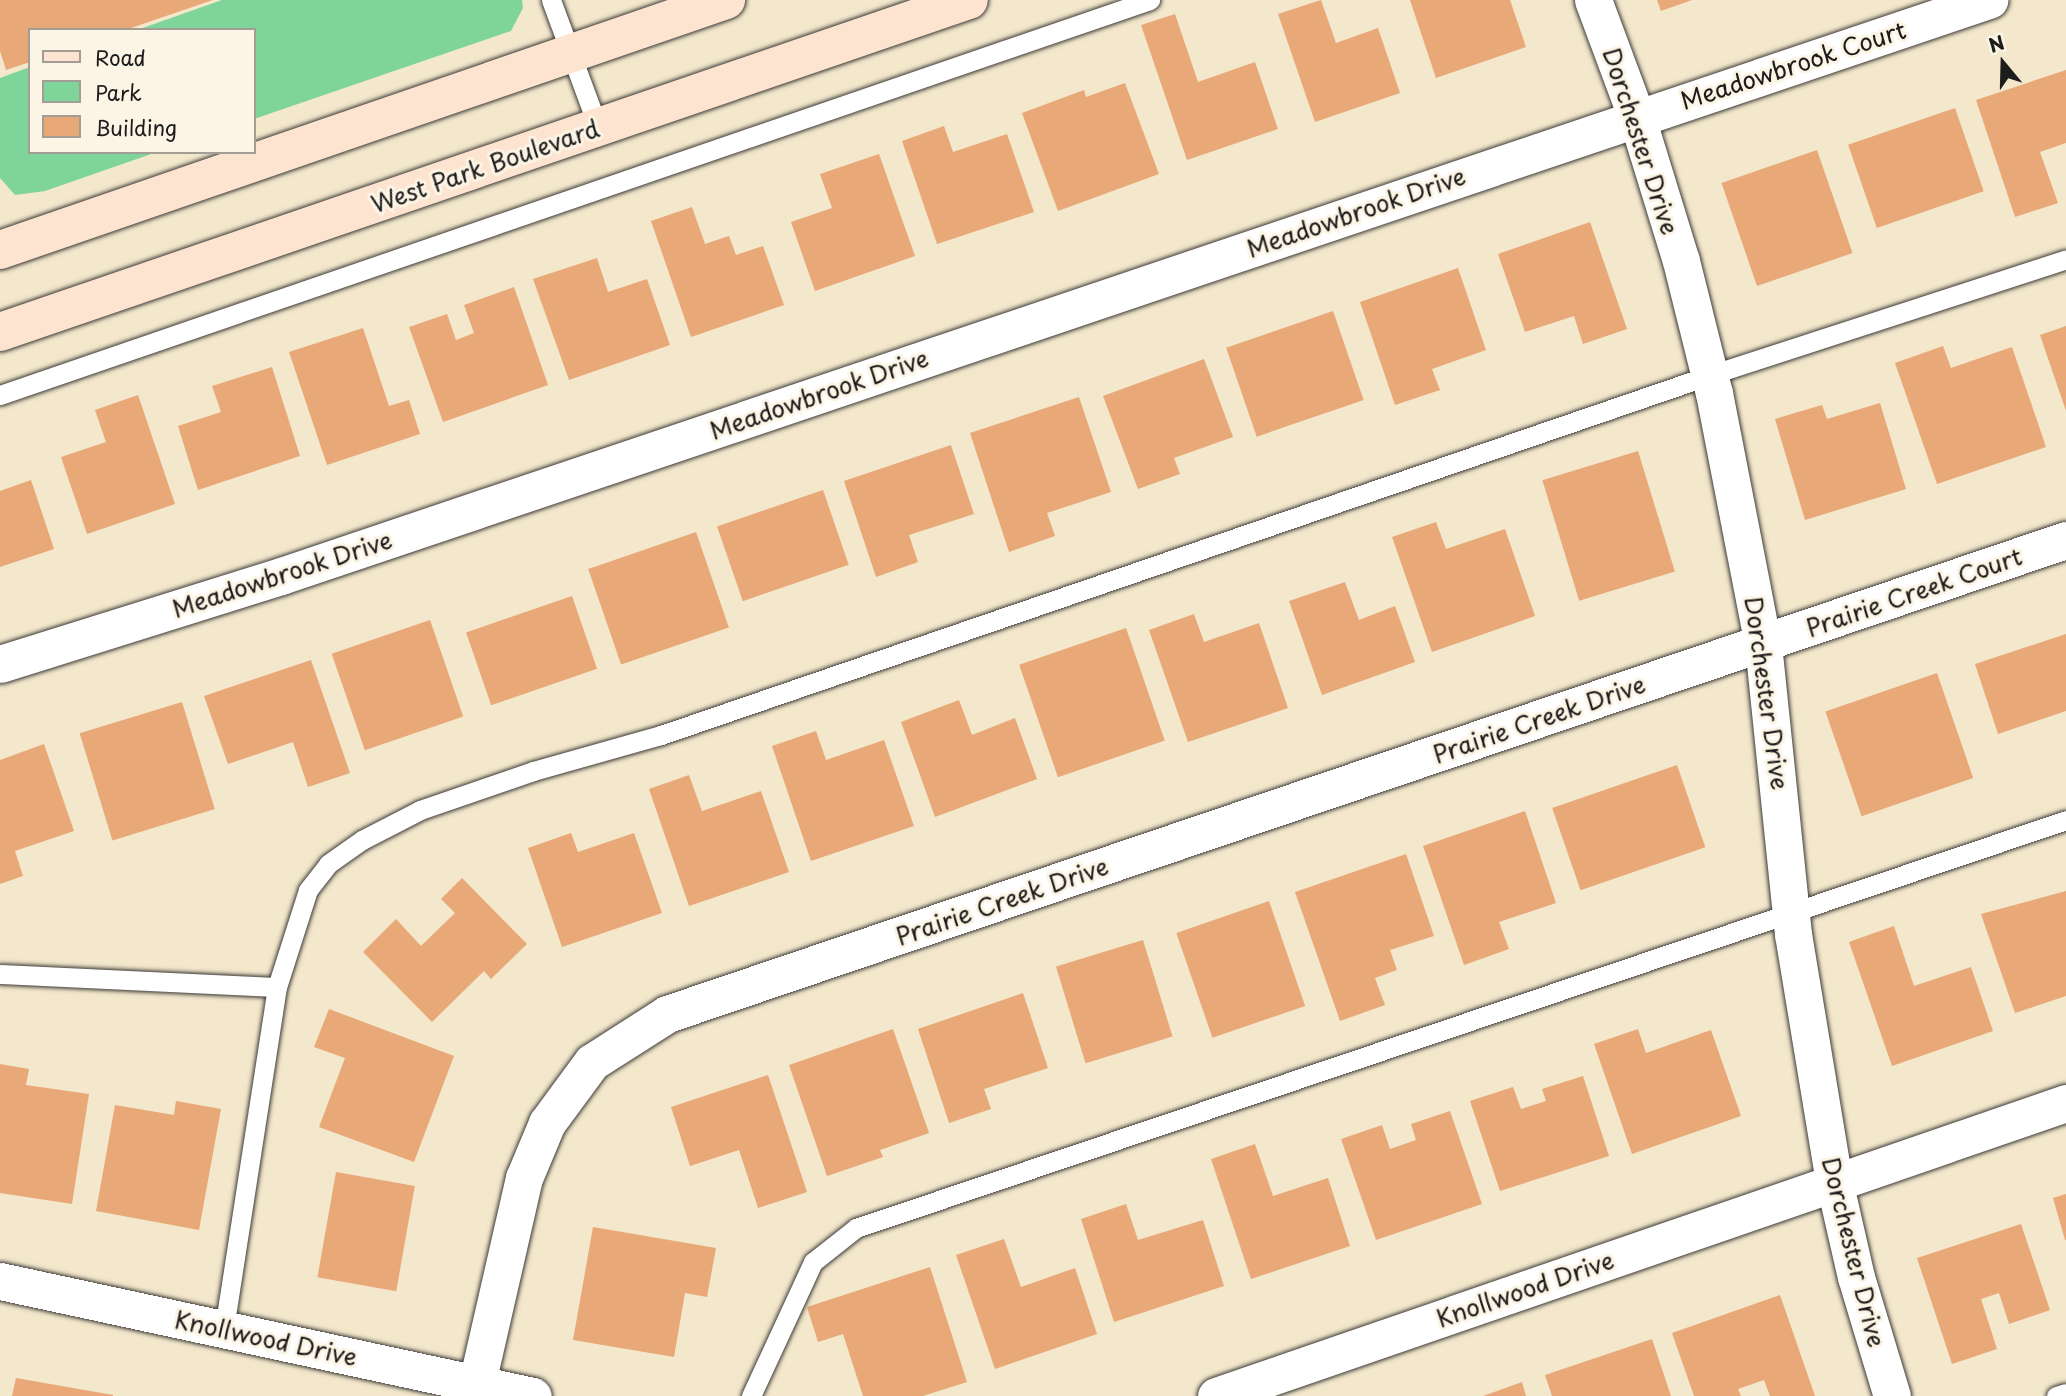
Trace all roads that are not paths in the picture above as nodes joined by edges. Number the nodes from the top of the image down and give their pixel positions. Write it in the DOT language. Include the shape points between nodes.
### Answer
graph roads {
  1 [pos="551,0"];
  2 [pos="726,0"];
  3 [pos="969,0"];
  4 [pos="1150,0"];
  5 [pos="1593,0"];
  6 [pos="1989,0"];
  7 [pos="572,53"];
  8 [pos="1637,117"];
  9 [pos="598,127"];
  10 [pos="0,250"];
  11 [pos="2066,259"];
  12 [pos="0,332"];
  13 [pos="1710,375"];
  14 [pos="0,395"];
  15 [pos="2066,540"];
  16 [pos="1763,644"];
  17 [pos="0,664"];
  18 [pos="2066,820"];
  19 [pos="1792,912"];
  20 [pos="0,974"];
  21 [pos="277,987"];
  22 [pos="2066,1103"];
  23 [pos="1834,1181"];
  24 [pos="0,1281"];
  25 [pos="223,1329"];
  26 [pos="476,1390"];
  27 [pos="2066,1393"];
  28 [pos="533,1396"];
  29 [pos="751,1396"];
  30 [pos="1216,1396"];
  31 [pos="1892,1396"];
  32 [pos="2056,1396"];
  1 -- 7 [label="lane"];
  2 -- 7 [label="main road"];
  3 -- 9 [label="main road, West Park Boulevard"];
  4 -- 14 [label="lane"];
  5 -- 8 [label="street, Dorchester Drive"];
  6 -- 8 [label="street, Meadowbrook Court"];
  7 -- 9 [label="lane"];
  7 -- 10 [label="main road"];
  8 -- 13 [label="street, Dorchester Drive"];
  8 -- 17 [label="street, Meadowbrook Drive" via="295,571"];
  9 -- 12 [label="main road, West Park Boulevard"];
  11 -- 13 [label="lane"];
  13 -- 16 [label="street, Dorchester Drive"];
  13 -- 21 [label="lane" via="661,735 420,810 328,864 308,890"];
  15 -- 16 [label="street, Prairie Creek Court"];
  16 -- 19 [label="street, Dorchester Drive"];
  16 -- 26 [label="street, Prairie Creek Drive" via="680,1010 627,1036 592,1062 560,1101 532,1154"];
  18 -- 19 [label="lane"];
  19 -- 23 [label="street, Dorchester Drive"];
  19 -- 29 [label="lane" via="856,1228 813,1262"];
  20 -- 21 [label="lane"];
  21 -- 25 [label="lane"];
  22 -- 23 [label="street, Knollwood Drive"];
  23 -- 30 [label="street, Knollwood Drive"];
  23 -- 31 [label="street, Dorchester Drive" via="1856,1277"];
  24 -- 25 [label="street, Knollwood Drive"];
  25 -- 26 [label="street, Knollwood Drive"];
  26 -- 28 [label="street, Knollwood Drive"];
  27 -- 32 [label="lane"];
}
